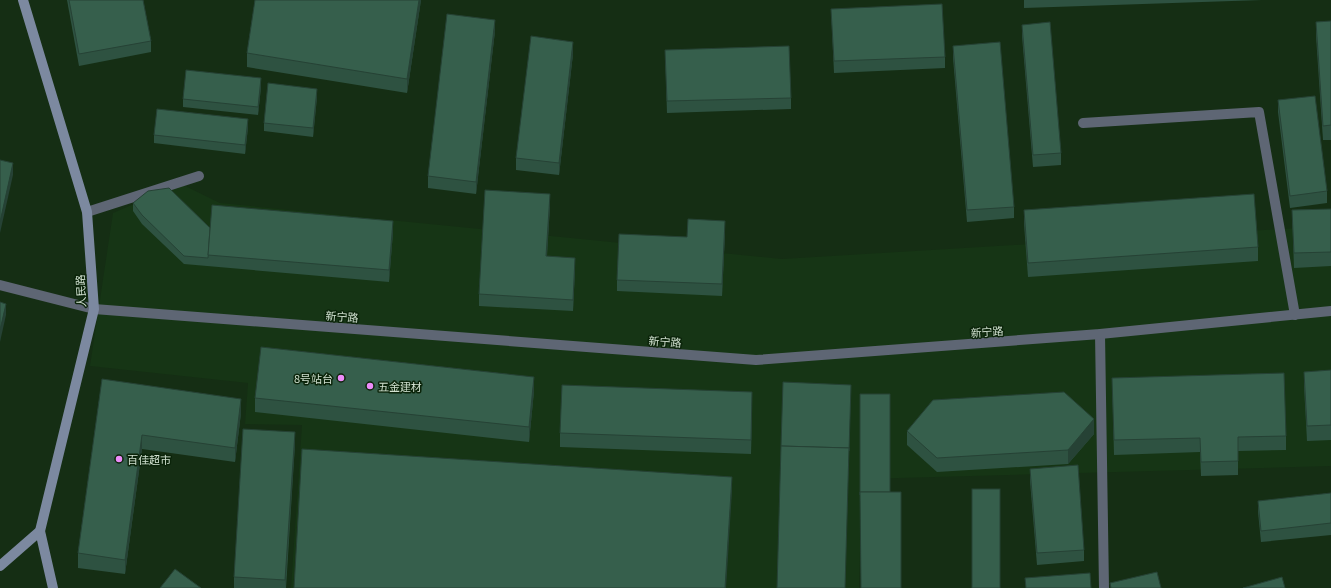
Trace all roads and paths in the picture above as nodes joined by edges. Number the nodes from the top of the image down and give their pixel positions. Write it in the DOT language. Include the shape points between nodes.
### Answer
graph roads {
  1 [pos="23,0"];
  2 [pos="1082,123"];
  3 [pos="199,176"];
  4 [pos="88,212"];
  5 [pos="0,285"];
  6 [pos="94,309"];
  7 [pos="1331,311"];
  8 [pos="1295,315"];
  9 [pos="1100,334"];
  10 [pos="40,531"];
  11 [pos="0,566"];
  12 [pos="53,588"];
  13 [pos="1104,588"];
  1 -- 4 [label="main road, 人民路"];
  2 -- 8 [label="street" via="1259,112"];
  3 -- 4 [label="street"];
  4 -- 6 [label="main road, 人民路"];
  5 -- 6 [label="street, 新宁路"];
  6 -- 9 [label="street, 新宁路" via="756,360"];
  6 -- 10 [label="main road, 人民路"];
  7 -- 8 [label="street, 新宁路"];
  8 -- 9 [label="street, 新宁路"];
  9 -- 13 [label="street"];
  10 -- 11 [label="main road"];
  10 -- 12 [label="main road"];
}
